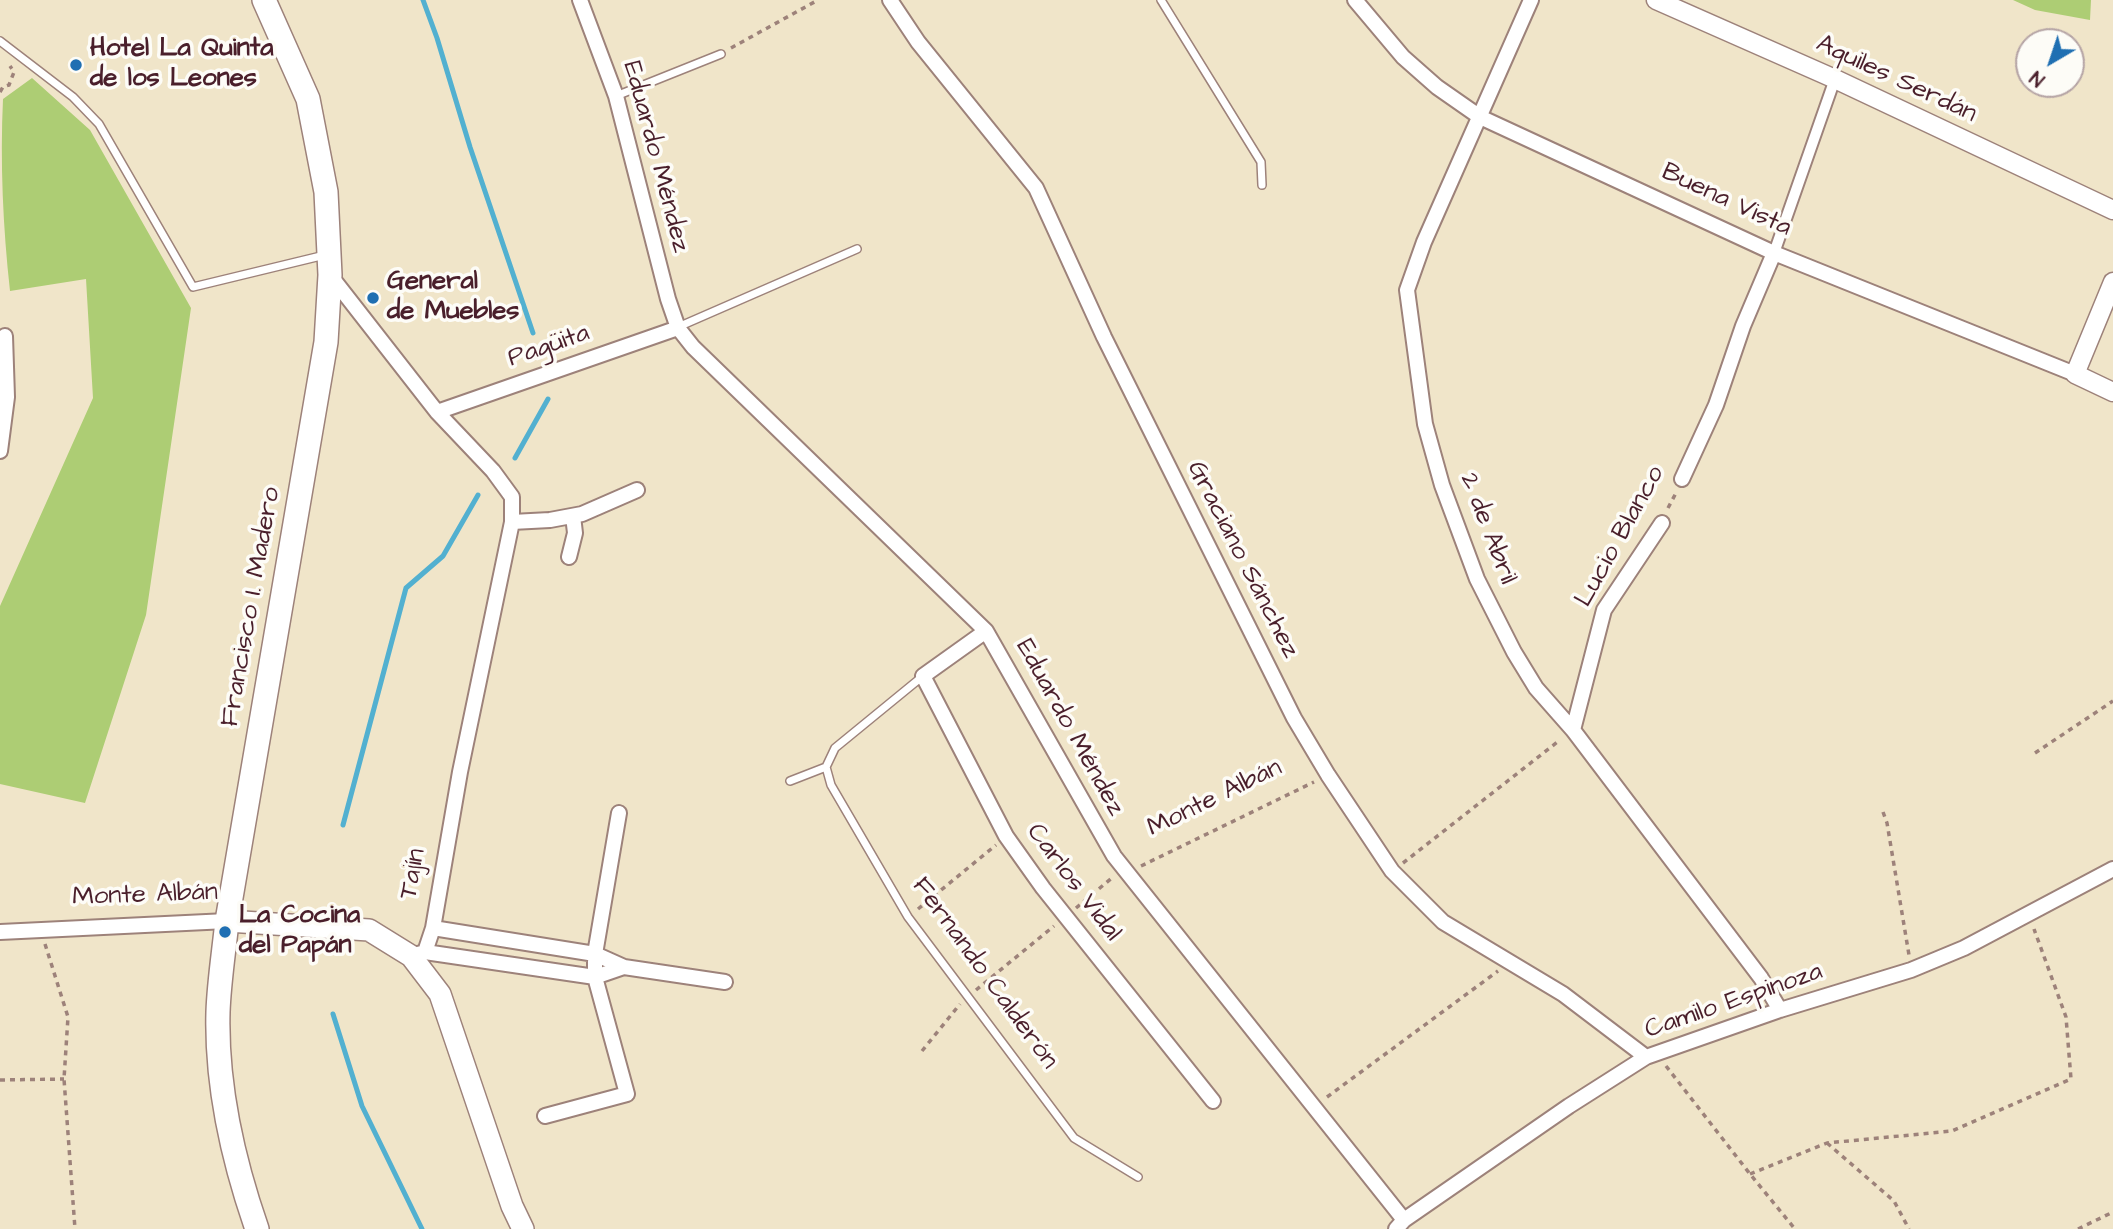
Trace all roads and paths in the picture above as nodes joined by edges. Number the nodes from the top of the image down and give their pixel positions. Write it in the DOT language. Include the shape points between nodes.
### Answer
graph roads {
  1 [pos="264,0"];
  2 [pos="580,0"];
  3 [pos="818,0"];
  4 [pos="890,0"];
  5 [pos="1161,0"];
  6 [pos="1355,0"];
  7 [pos="1531,0"];
  8 [pos="1656,0"];
  9 [pos="3,43"];
  10 [pos="721,54"];
  11 [pos="1835,79"];
  12 [pos="0,92"];
  13 [pos="617,96"];
  14 [pos="1480,117"];
  15 [pos="1262,185"];
  16 [pos="2113,210"];
  17 [pos="857,249"];
  18 [pos="1774,253"];
  19 [pos="330,265"];
  20 [pos="2113,282"];
  21 [pos="678,328"];
  22 [pos="5,336"];
  23 [pos="2075,374"];
  24 [pos="2113,392"];
  25 [pos="437,412"];
  26 [pos="0,451"];
  27 [pos="1682,479"];
  28 [pos="637,490"];
  29 [pos="573,516"];
  30 [pos="512,522"];
  31 [pos="1662,523"];
  32 [pos="569,557"];
  33 [pos="986,631"];
  34 [pos="923,676"];
  35 [pos="2113,701"];
  36 [pos="1573,730"];
  37 [pos="2035,753"];
  38 [pos="827,767"];
  39 [pos="1328,775"];
  40 [pos="790,781"];
  41 [pos="619,813"];
  42 [pos="1883,813"];
  43 [pos="1006,836"];
  44 [pos="2113,869"];
  45 [pos="1125,871"];
  46 [pos="1392,871"];
  47 [pos="2029,915"];
  48 [pos="908,917"];
  49 [pos="1066,917"];
  50 [pos="227,921"];
  51 [pos="40,928"];
  52 [pos="433,928"];
  53 [pos="0,932"];
  54 [pos="519,942"];
  55 [pos="418,954"];
  56 [pos="595,954"];
  57 [pos="1508,964"];
  58 [pos="513,965"];
  59 [pos="624,967"];
  60 [pos="1911,970"];
  61 [pos="595,977"];
  62 [pos="725,982"];
  63 [pos="967,997"];
  64 [pos="1780,1010"];
  65 [pos="922,1051"];
  66 [pos="1651,1055"];
  67 [pos="64,1079"];
  68 [pos="0,1080"];
  69 [pos="1213,1101"];
  70 [pos="1312,1108"];
  71 [pos="545,1116"];
  72 [pos="1827,1143"];
  73 [pos="1749,1174"];
  74 [pos="1138,1177"];
  75 [pos="2113,1212"];
  76 [pos="1400,1225"];
  77 [pos="75,1229"];
  78 [pos="257,1229"];
  79 [pos="523,1229"];
  80 [pos="1796,1229"];
  81 [pos="1909,1229"];
  82 [pos="2078,1229"];
  1 -- 19 [label="main road, Francisco I. Madero" via="308,99 326,191"];
  2 -- 13 [label="street, Eduardo Méndez"];
  3 -- 10 [label="path"];
  4 -- 39 [label="street, Graciano Sánchez" via="1036,188 1104,337 1288,706"];
  5 -- 15 [label="lane" via="1261,162"];
  6 -- 14 [label="street, Buena Vista" via="1403,57 1437,88"];
  7 -- 14 [label="street, 2 de Abril"];
  8 -- 11 [label="street, Aquiles Serdán"];
  9 -- 12 [label="path" via="4,57 15,72"];
  9 -- 19 [label="lane" via="73,97 99,124 193,287"];
  10 -- 13 [label="lane"];
  11 -- 16 [label="street, Aquiles Serdán"];
  11 -- 18 [label="street, Lucio Blanco"];
  13 -- 21 [label="street, Eduardo Méndez"];
  14 -- 18 [label="street, Buena Vista"];
  14 -- 36 [label="street, 2 de Abril" via="1407,290 1425,424 1477,579 1536,688"];
  17 -- 21 [label="lane"];
  18 -- 23 [label="street, Buena Vista"];
  18 -- 27 [label="street, Lucio Blanco" via="1716,405"];
  19 -- 25 [label="street"];
  19 -- 50 [label="main road, Francisco I. Madero" via="326,342"];
  20 -- 23 [label="street"];
  21 -- 25 [label="street, Pagüita"];
  21 -- 33 [label="street, Eduardo Méndez"];
  22 -- 26 [label="street" via="8,397"];
  23 -- 24 [label="street, Buena Vista"];
  25 -- 30 [label="street, Tajín" via="512,497"];
  27 -- 31 [label="path, Lucio Blanco"];
  28 -- 29 [label="street"];
  29 -- 30 [label="street"];
  29 -- 32 [label="street" via="575,533"];
  30 -- 52 [label="street, Tajín"];
  31 -- 36 [label="street, Lucio Blanco" via="1604,610"];
  33 -- 34 [label="street"];
  33 -- 45 [label="street, Eduardo Méndez"];
  34 -- 38 [label="lane" via="835,748"];
  34 -- 43 [label="street, Carlos Vidal"];
  35 -- 37 [label="path"];
  36 -- 46 [label="path"];
  36 -- 64 [label="street, 2 de Abril" via="1761,978"];
  38 -- 40 [label="lane"];
  38 -- 48 [label="lane, Fernando Calderón" via="831,785"];
  39 -- 45 [label="path, Monte Albán"];
  39 -- 46 [label="street, Graciano Sánchez"];
  41 -- 56 [label="street"];
  42 -- 60 [label="path"];
  43 -- 48 [label="path"];
  43 -- 49 [label="street, Carlos Vidal"];
  44 -- 47 [label="street, Camilo Espinoza"];
  45 -- 49 [label="path, Monte Albán"];
  45 -- 70 [label="street, Eduardo Méndez"];
  46 -- 57 [label="street, Graciano Sánchez" via="1443,922"];
  47 -- 60 [label="street, Camilo Espinoza"];
  47 -- 72 [label="path" via="2066,1017 2071,1079 1952,1131"];
  48 -- 63 [label="lane, Fernando Calderón"];
  49 -- 63 [label="path, Monte Albán"];
  49 -- 69 [label="street, Carlos Vidal"];
  50 -- 51 [label="street, Monte Albán"];
  50 -- 55 [label="main road, Monte Albán" via="369,930"];
  50 -- 78 [label="main road, Francisco I. Madero" via="218,1012 219,1066 244,1191"];
  51 -- 53 [label="street, Monte Albán"];
  51 -- 67 [label="path" via="68,1017"];
  52 -- 54 [label="street, Monte Albán"];
  52 -- 55 [label="street, Tajín"];
  54 -- 56 [label="street, Monte Albán"];
  54 -- 58 [label="street"];
  55 -- 58 [label="street, Monte Albán"];
  55 -- 79 [label="main road" via="440,994"];
  56 -- 59 [label="street, Monte Albán"];
  56 -- 61 [label="street"];
  57 -- 66 [label="street, Graciano Sánchez" via="1563,994"];
  57 -- 70 [label="path"];
  58 -- 61 [label="street, Monte Albán"];
  59 -- 61 [label="street, Monte Albán"];
  59 -- 62 [label="street, Monte Albán"];
  60 -- 64 [label="street, Camilo Espinoza"];
  61 -- 71 [label="street" via="627,1094"];
  63 -- 65 [label="path, Monte Albán"];
  63 -- 74 [label="lane, Fernando Calderón" via="1074,1138"];
  64 -- 66 [label="street, Camilo Espinoza"];
  66 -- 73 [label="path"];
  66 -- 76 [label="street, Camilo Espinoza" via="1569,1106"];
  67 -- 68 [label="path"];
  67 -- 77 [label="path"];
  70 -- 76 [label="street, Eduardo Méndez"];
  72 -- 73 [label="path"];
  72 -- 81 [label="path" via="1894,1201"];
  73 -- 80 [label="path"];
  75 -- 82 [label="path"];
}
